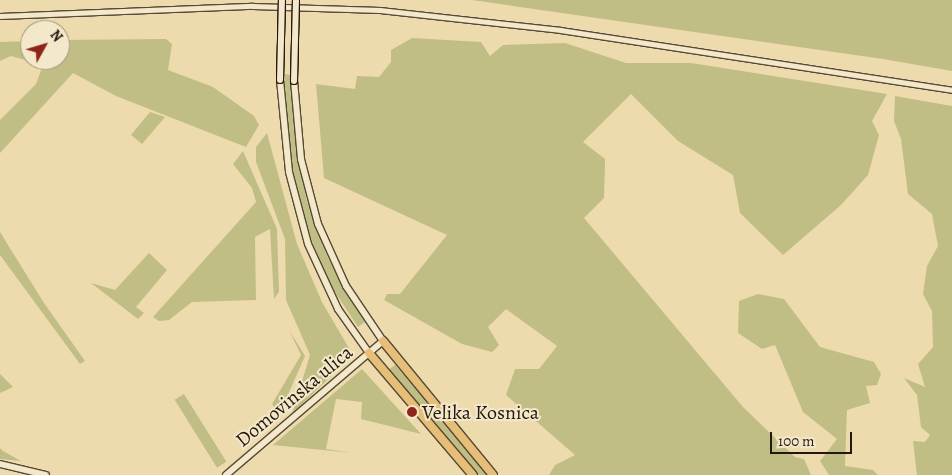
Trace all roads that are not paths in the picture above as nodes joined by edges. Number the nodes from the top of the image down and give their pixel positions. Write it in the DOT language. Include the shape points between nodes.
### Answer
graph roads {
  1 [pos="282,0"];
  2 [pos="296,0"];
  3 [pos="0,16"];
  4 [pos="952,90"];
  5 [pos="383,341"];
  6 [pos="369,353"];
  7 [pos="0,464"];
  8 [pos="46,475"];
  9 [pos="226,475"];
  10 [pos="473,475"];
  11 [pos="494,475"];
  1 -- 6 [label="main road, bridge" via="280,80 286,156 308,244 338,309"];
  2 -- 5 [label="main road, bridge" via="294,80 301,159 318,224 346,286"];
  3 -- 4 [label="street" via="253,6 380,10 561,30"];
  5 -- 6 [label="main road, Domovinska ulica"];
  5 -- 11 [label="highway"];
  6 -- 9 [label="main road, Domovinska ulica"];
  6 -- 10 [label="highway"];
  7 -- 8 [label="main road"];
}
